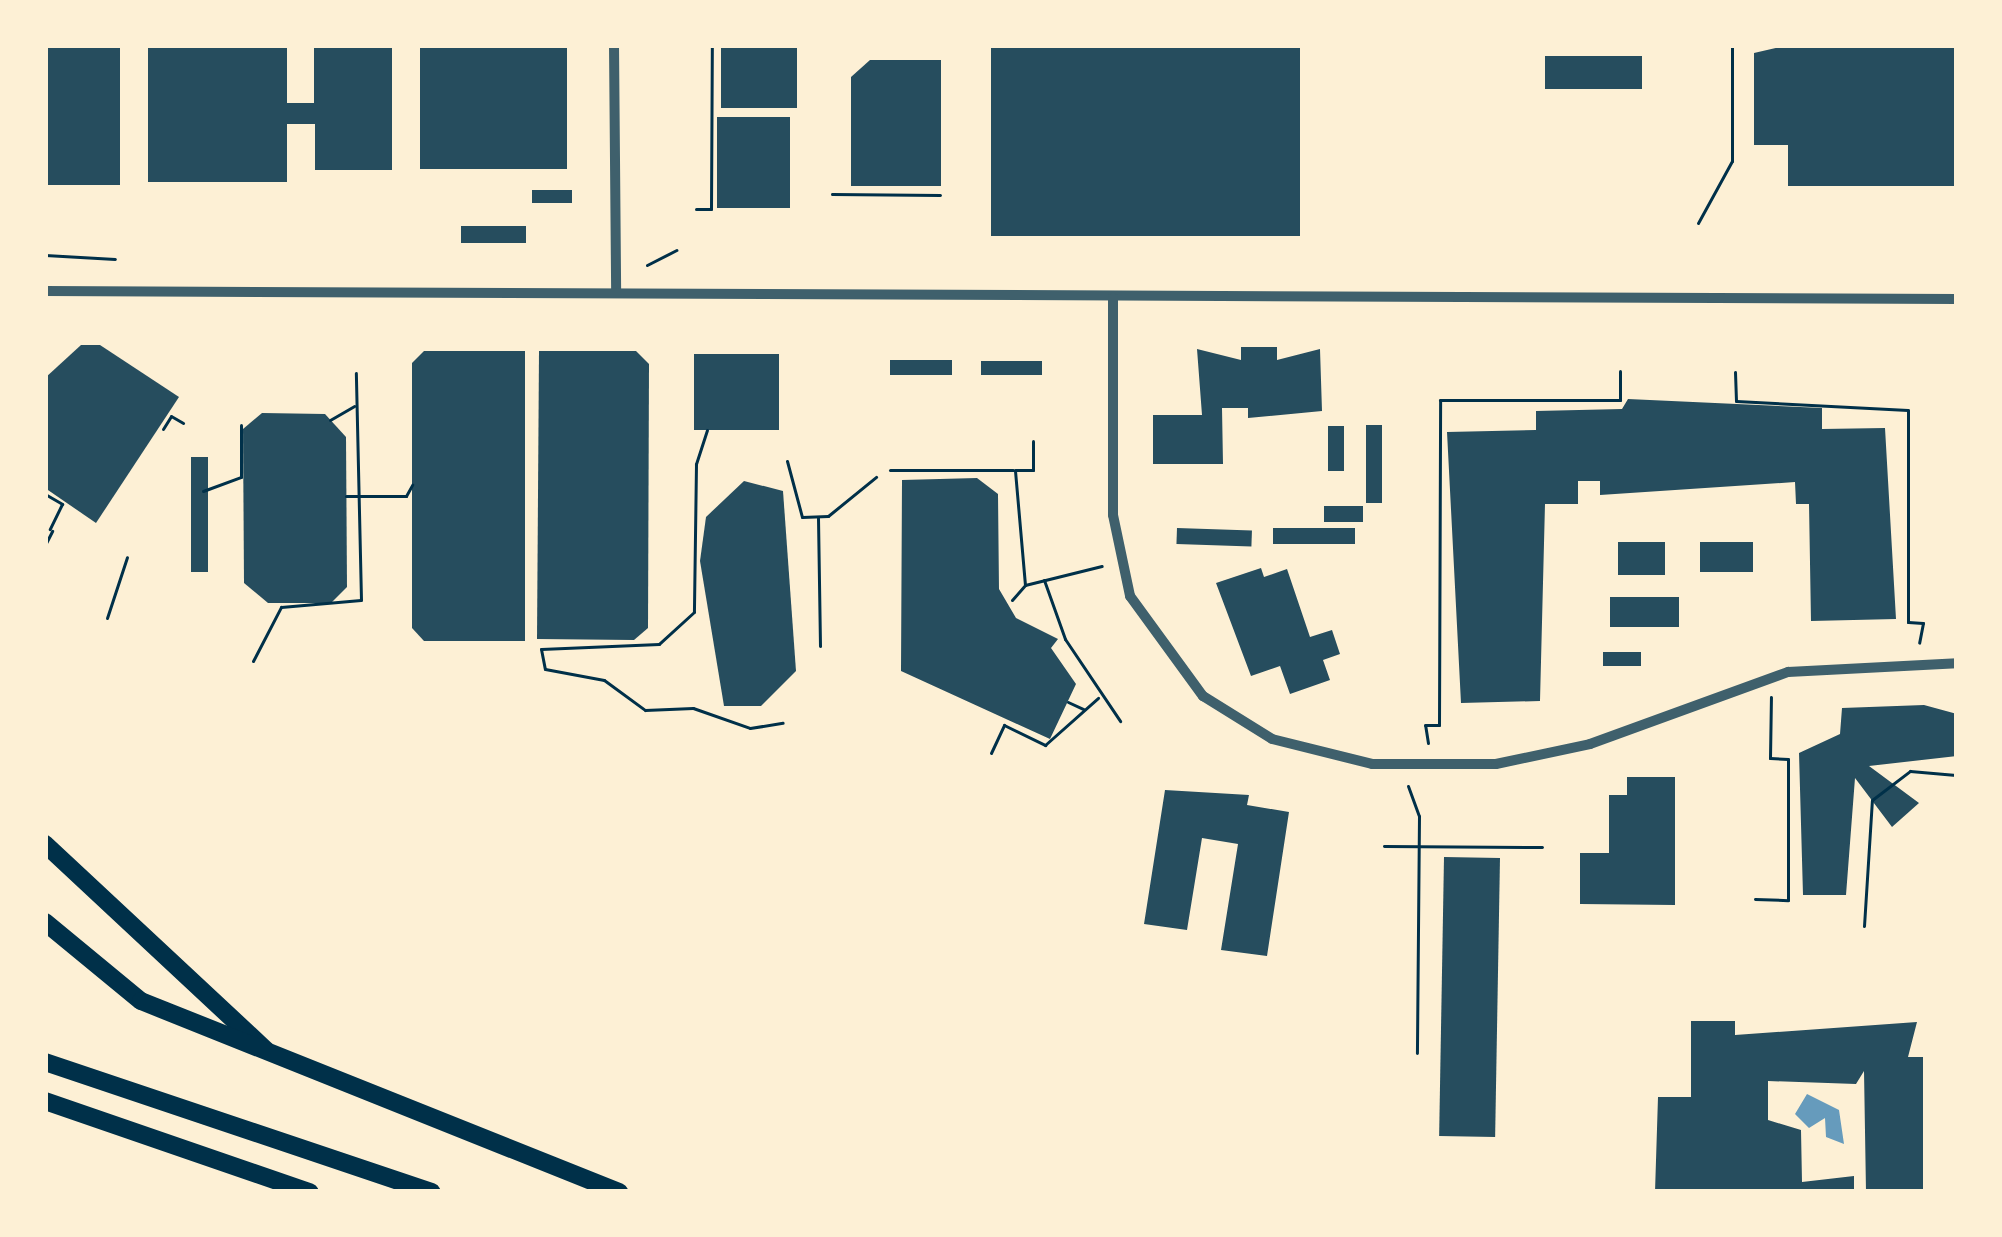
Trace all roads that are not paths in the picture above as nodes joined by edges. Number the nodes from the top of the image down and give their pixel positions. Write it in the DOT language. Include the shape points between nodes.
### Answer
graph roads {
  1 [pos="614,45"];
  2 [pos="45,292"];
  3 [pos="616,292"];
  4 [pos="1113,298"];
  5 [pos="1957,299"];
  6 [pos="1957,663"];
  7 [pos="45,844"];
  8 [pos="45,922"];
  9 [pos="266,1050"];
  10 [pos="45,1062"];
  11 [pos="45,1101"];
  12 [pos="310,1192"];
  13 [pos="432,1192"];
  14 [pos="619,1192"];
  1 -- 3 [label="street"];
  2 -- 3 [label="street"];
  3 -- 4 [label="street"];
  4 -- 5 [label="street"];
  4 -- 6 [label="street" via="1118,556 1177,668 1272,739 1425,766 1553,754 1788,672"];
  7 -- 9 [label="highway"];
  8 -- 9 [label="highway" via="141,1001"];
  9 -- 14 [label="highway"];
  10 -- 13 [label="highway"];
  11 -- 12 [label="highway"];
}
